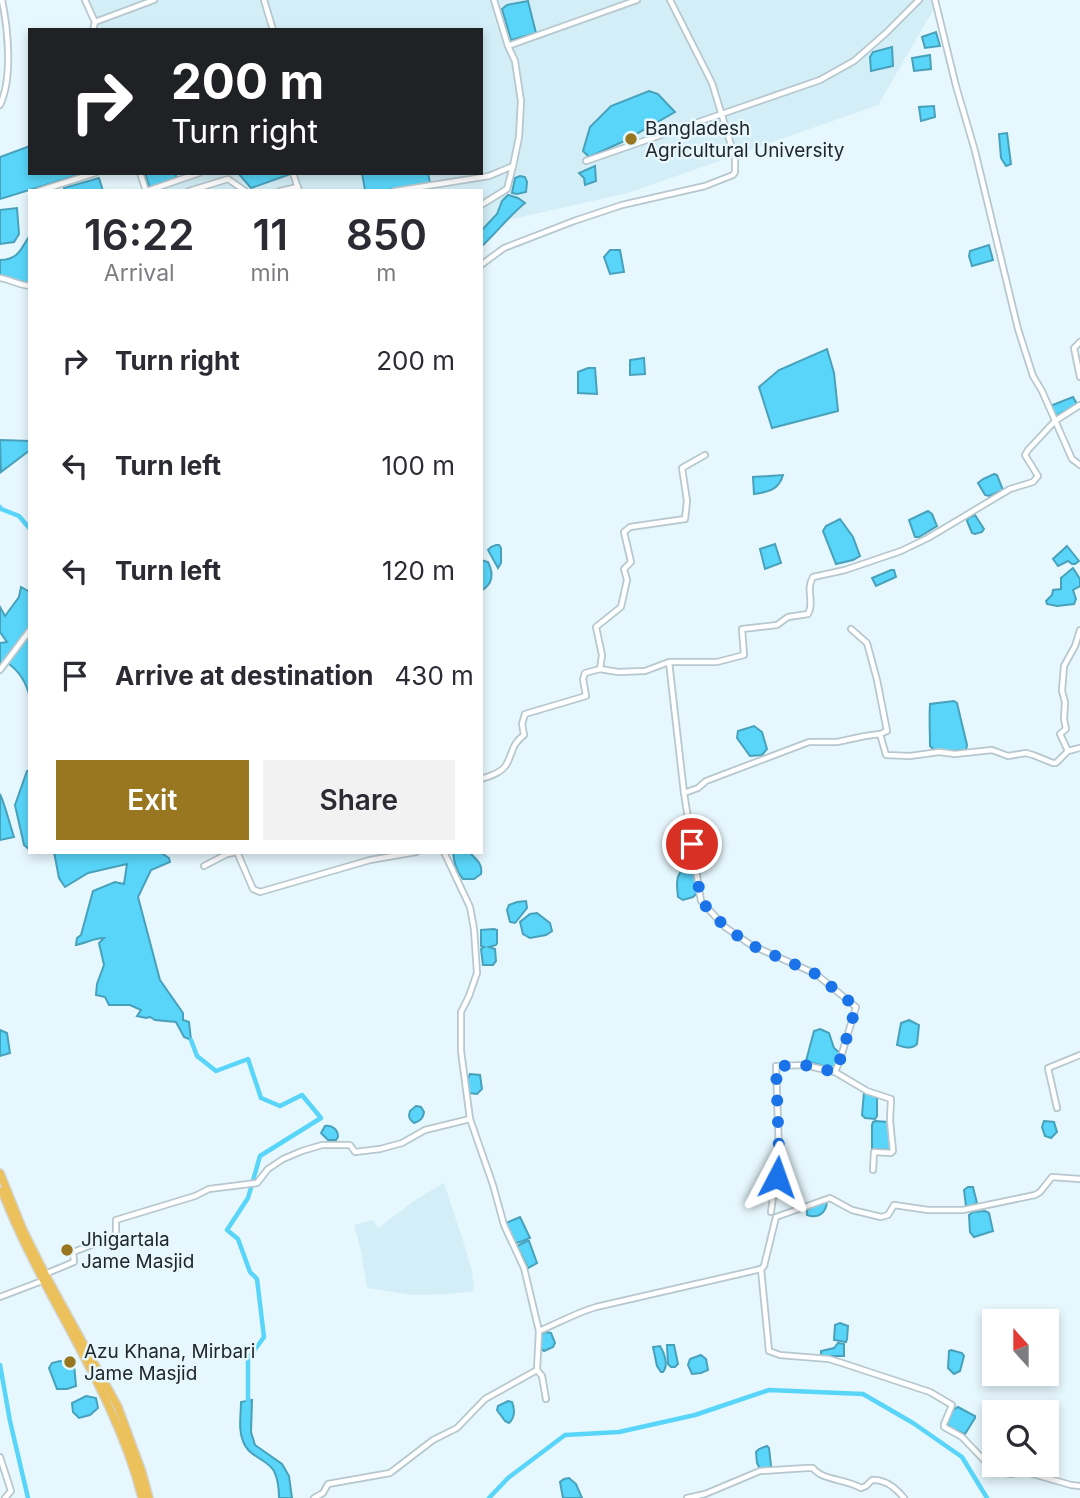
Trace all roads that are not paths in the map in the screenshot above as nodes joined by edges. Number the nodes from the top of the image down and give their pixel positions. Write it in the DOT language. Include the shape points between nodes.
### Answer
graph roads {
  1 [pos="2,0"];
  2 [pos="85,0"];
  3 [pos="154,0"];
  4 [pos="264,0"];
  5 [pos="494,0"];
  6 [pos="637,0"];
  7 [pos="670,0"];
  8 [pos="919,0"];
  9 [pos="935,0"];
  10 [pos="95,22"];
  11 [pos="94,28"];
  12 [pos="272,28"];
  13 [pos="508,46"];
  14 [pos="0,106"];
  15 [pos="720,113"];
  16 [pos="586,161"];
  17 [pos="513,166"];
  18 [pos="89,175"];
  19 [pos="192,175"];
  20 [pos="45,189"];
  21 [pos="153,189"];
  22 [pos="196,189"];
  23 [pos="242,189"];
  24 [pos="407,189"];
  25 [pos="483,204"];
  26 [pos="483,264"];
  27 [pos="0,278"];
  28 [pos="28,286"];
  29 [pos="1080,342"];
  30 [pos="1080,377"];
  31 [pos="1080,405"];
  32 [pos="1055,421"];
  33 [pos="705,455"];
  34 [pos="1080,465"];
  35 [pos="851,629"];
  36 [pos="1080,631"];
  37 [pos="28,633"];
  38 [pos="669,662"];
  39 [pos="600,669"];
  40 [pos="0,670"];
  41 [pos="880,734"];
  42 [pos="1080,748"];
  43 [pos="1068,751"];
  44 [pos="483,778"];
  45 [pos="684,793"];
  46 [pos="227,854"];
  47 [pos="238,854"];
  48 [pos="404,854"];
  49 [pos="445,854"];
  50 [pos="204,866"];
  51 [pos="1080,1055"];
  52 [pos="835,1072"];
  53 [pos="1057,1108"];
  54 [pos="470,1119"];
  55 [pos="873,1170"];
  56 [pos="0,1173"];
  57 [pos="1080,1180"];
  58 [pos="0,1186"];
  59 [pos="771,1212"];
  60 [pos="761,1269"];
  61 [pos="44,1278"];
  62 [pos="0,1297"];
  63 [pos="539,1331"];
  64 [pos="537,1370"];
  65 [pos="546,1399"];
  66 [pos="0,1457"];
  67 [pos="1080,1486"];
  68 [pos="5,1498"];
  69 [pos="142,1498"];
  70 [pos="149,1498"];
  71 [pos="314,1498"];
  72 [pos="687,1498"];
  73 [pos="904,1498"];
  1 -- 14 [label="street" via="7,68"];
  2 -- 10 [label="street"];
  3 -- 10 [label="street"];
  4 -- 12 [label="street"];
  5 -- 13 [label="street"];
  6 -- 13 [label="street"];
  7 -- 15 [label="street" via="712,83"];
  8 -- 15 [label="street" via="854,61 820,80"];
  9 -- 32 [label="street" via="1018,329 1033,376"];
  10 -- 11 [label="street"];
  13 -- 17 [label="street" via="521,101"];
  15 -- 16 [label="street"];
  15 -- 26 [label="street" via="735,158 733,175 574,221 504,248"];
  17 -- 24 [label="street" via="489,176"];
  17 -- 25 [label="street" via="507,189"];
  18 -- 20 [label="street"];
  19 -- 21 [label="street"];
  22 -- 23 [label="street" via="228,179"];
  27 -- 28 [label="street"];
  29 -- 30 [label="street" via="1074,348"];
  31 -- 32 [label="street"];
  32 -- 34 [label="street" via="1072,459"];
  32 -- 38 [label="street" via="1025,455 1038,476 1033,482 1010,489 901,551 813,578 808,614 788,617 777,625 742,629 744,655 717,662"];
  33 -- 39 [label="street" via="682,468 685,519 624,532 631,562 624,569 621,607 596,627"];
  35 -- 41 [label="street" via="867,643 872,656 887,732"];
  36 -- 43 [label="street" via="1064,666 1066,729 1060,734"];
  37 -- 40 [label="street"];
  38 -- 39 [label="street" via="645,671"];
  38 -- 45 [label="street"];
  39 -- 44 [label="street" via="583,675 586,696 525,714 524,735 514,743 506,765"];
  41 -- 43 [label="street" via="886,755 992,750 1008,756 1026,753 1056,763"];
  41 -- 45 [label="street" via="809,742"];
  42 -- 43 [label="street"];
  45 -- 52 [label="street" via="701,901 725,927 751,945 816,974 856,1007"];
  46 -- 50 [label="street"];
  47 -- 48 [label="street" via="253,889 260,892"];
  49 -- 54 [label="street" via="470,907 474,929 477,973 461,1012"];
  51 -- 53 [label="street" via="1048,1068"];
  52 -- 55 [label="street" via="891,1099 893,1151 874,1152"];
  52 -- 59 [label="street" via="804,1065 776,1066 779,1151"];
  54 -- 61 [label="street" via="425,1130 380,1149 355,1152 350,1145 322,1145 284,1159 257,1182 209,1189 116,1220 116,1236 73,1252 74,1262"];
  54 -- 63 [label="street" via="504,1225 524,1268"];
  56 -- 61 [label="highway"];
  57 -- 60 [label="street" via="1052,1177 1035,1195 963,1210 894,1205 881,1217 852,1210 830,1198 776,1217"];
  58 -- 61 [label="highway"];
  60 -- 63 [label="street" via="596,1307"];
  60 -- 67 [label="street" via="769,1351 829,1359 930,1391 952,1405 944,1427 962,1437 995,1469"];
  61 -- 62 [label="street"];
  61 -- 69 [label="highway" via="111,1412"];
  61 -- 70 [label="highway" via="118,1407"];
  63 -- 64 [label="street"];
  64 -- 65 [label="street"];
  64 -- 71 [label="street" via="485,1399 457,1428 390,1472 328,1484"];
  66 -- 68 [label="street" via="11,1490"];
  72 -- 73 [label="street" via="760,1472 807,1468 861,1488 872,1480 882,1481"];
}
